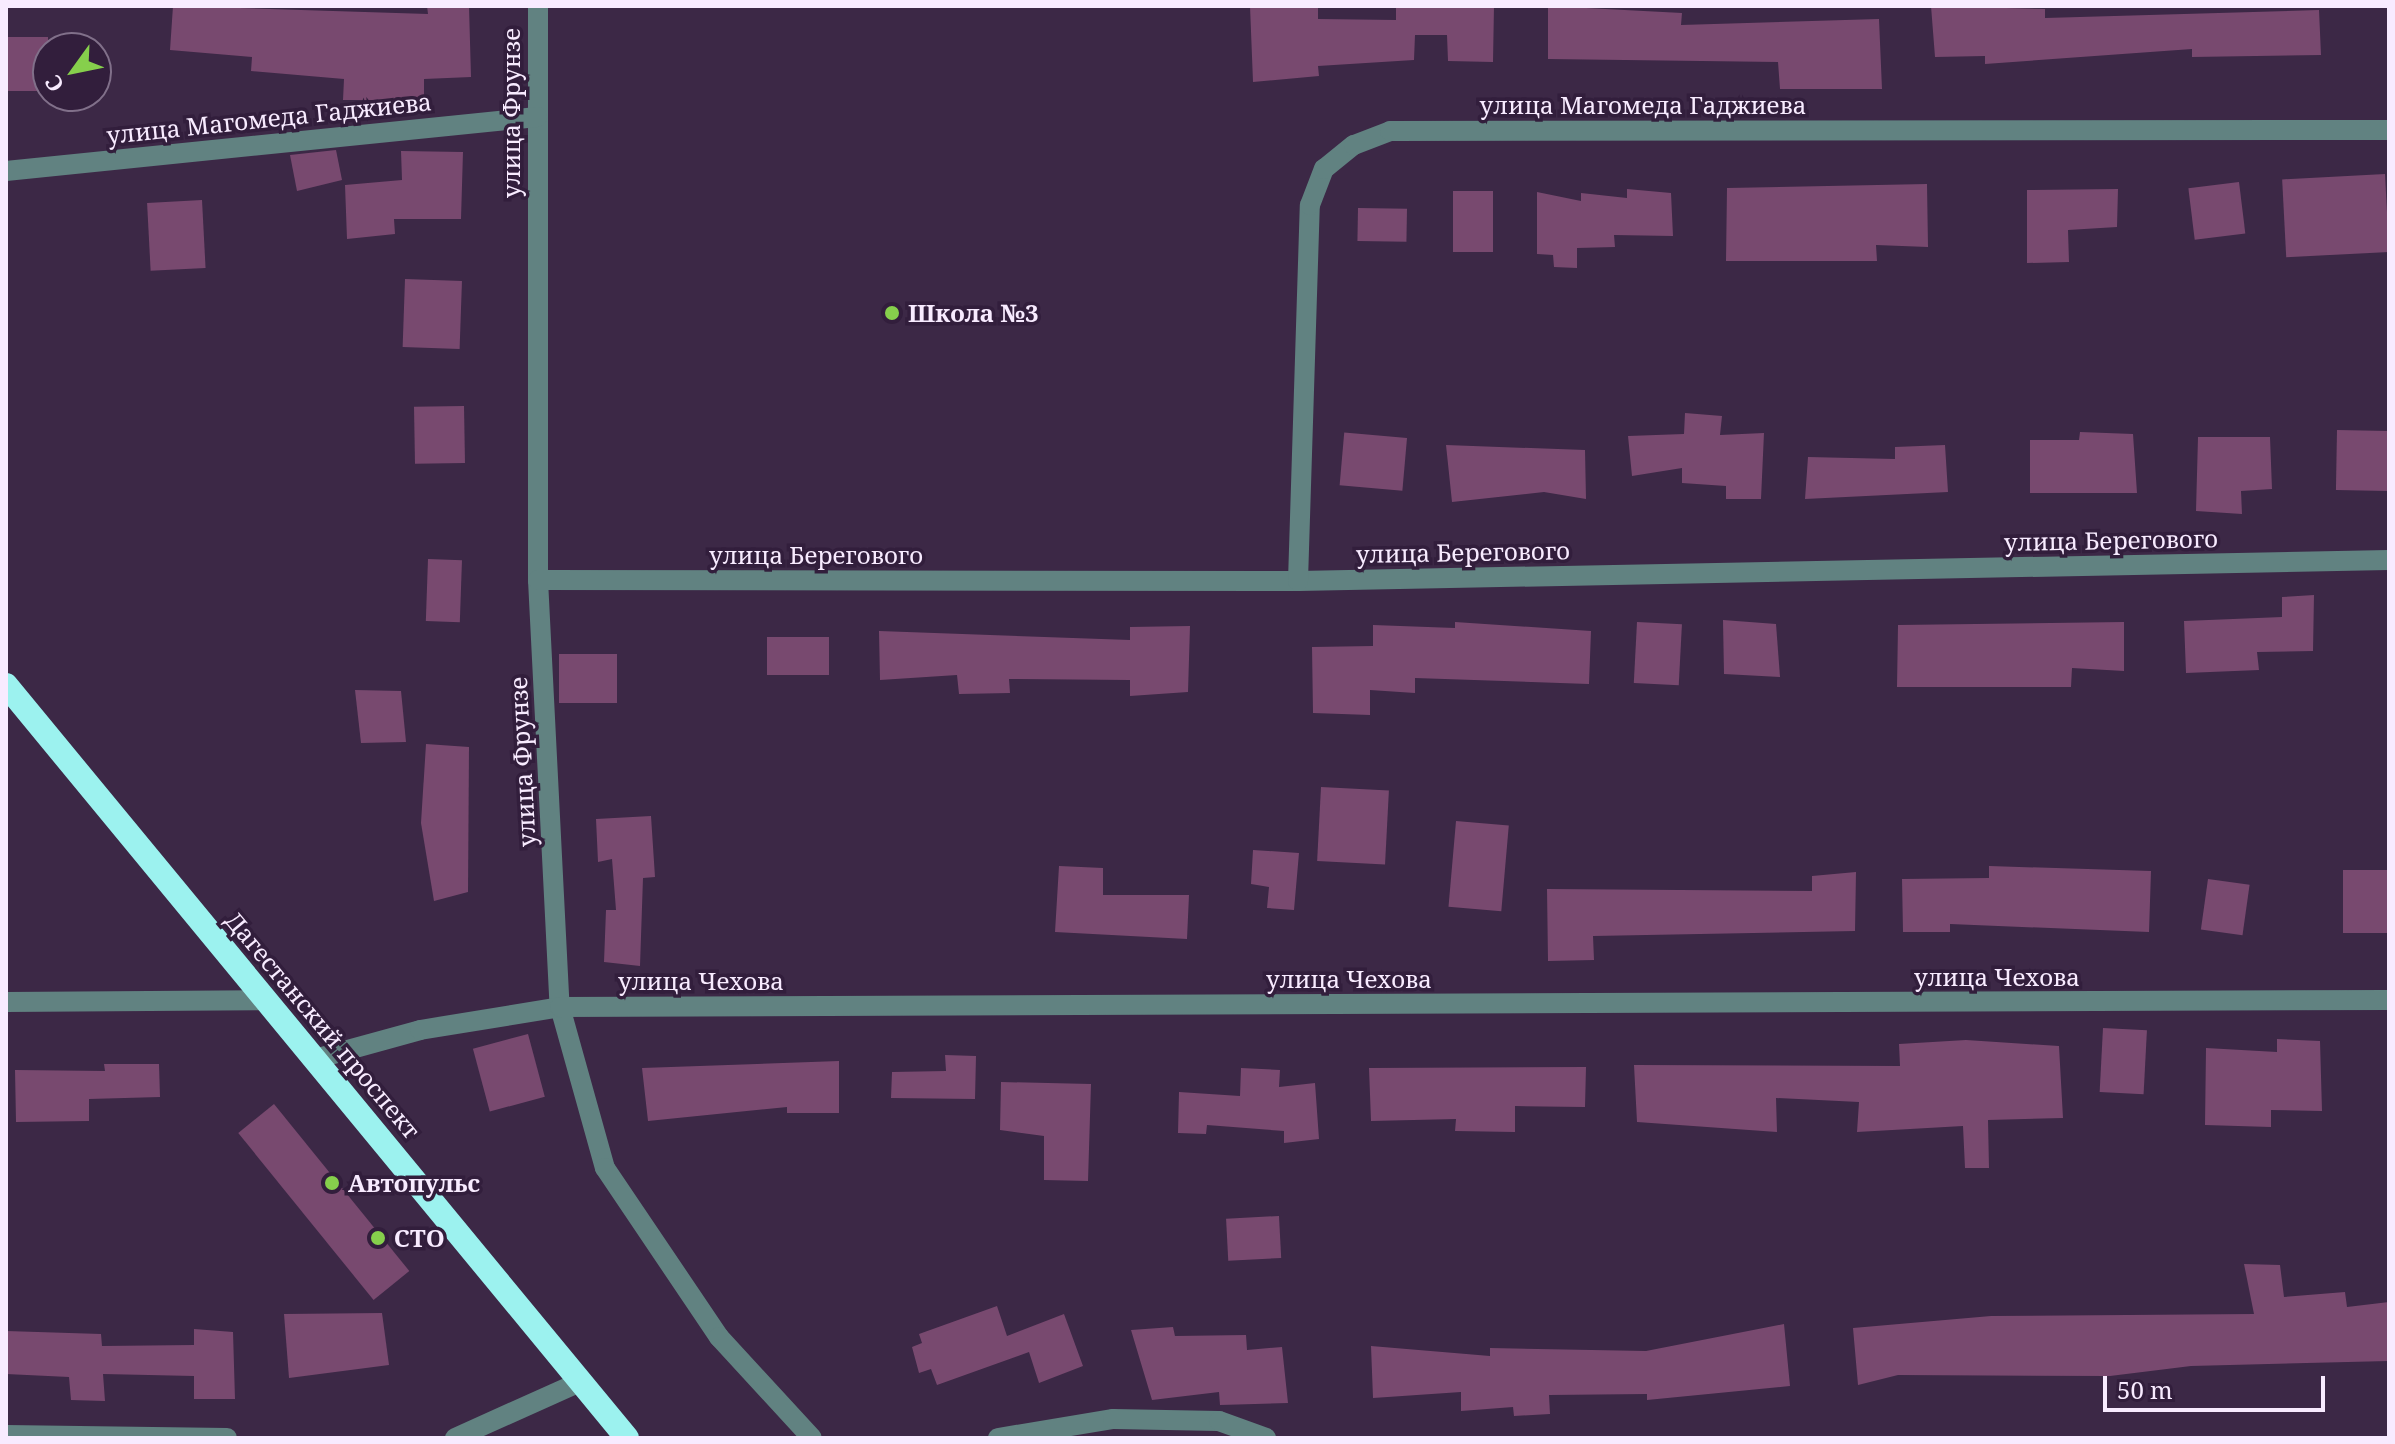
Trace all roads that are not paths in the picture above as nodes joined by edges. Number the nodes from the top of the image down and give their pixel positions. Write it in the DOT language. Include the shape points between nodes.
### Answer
graph roads {
  1 [pos="538,6"];
  2 [pos="537,117"];
  3 [pos="2389,130"];
  4 [pos="6,171"];
  5 [pos="2389,560"];
  6 [pos="538,580"];
  7 [pos="1298,581"];
  8 [pos="6,685"];
  9 [pos="266,1000"];
  10 [pos="2389,1000"];
  11 [pos="6,1002"];
  12 [pos="560,1007"];
  13 [pos="315,1059"];
  14 [pos="582,1381"];
  15 [pos="6,1435"];
  16 [pos="227,1438"];
  17 [pos="455,1438"];
  18 [pos="627,1438"];
  19 [pos="812,1438"];
  20 [pos="998,1438"];
  21 [pos="1266,1438"];
  1 -- 2 [label="street, улица Фрунзе"];
  2 -- 4 [label="street, улица Магомеда Гаджиева"];
  2 -- 6 [label="street, улица Фрунзе"];
  3 -- 7 [label="street, улица Магомеда Гаджиева" via="1390,131 1354,145 1324,169 1310,205"];
  5 -- 7 [label="street, улица Берегового"];
  6 -- 7 [label="street, улица Берегового"];
  6 -- 12 [label="street, улица Фрунзе"];
  8 -- 9 [label="highway, Дагестанский проспект"];
  9 -- 11 [label="street"];
  9 -- 13 [label="highway, Дагестанский проспект"];
  10 -- 12 [label="street, улица Чехова"];
  12 -- 13 [label="street, улица Чехова" via="420,1030"];
  12 -- 19 [label="street, улица Фрунзе" via="605,1168 719,1337"];
  13 -- 14 [label="highway, Дагестанский проспект"];
  14 -- 17 [label="street"];
  14 -- 18 [label="highway, Дагестанский проспект"];
  15 -- 16 [label="street"];
  20 -- 21 [label="street" via="1113,1419 1219,1421"];
}
